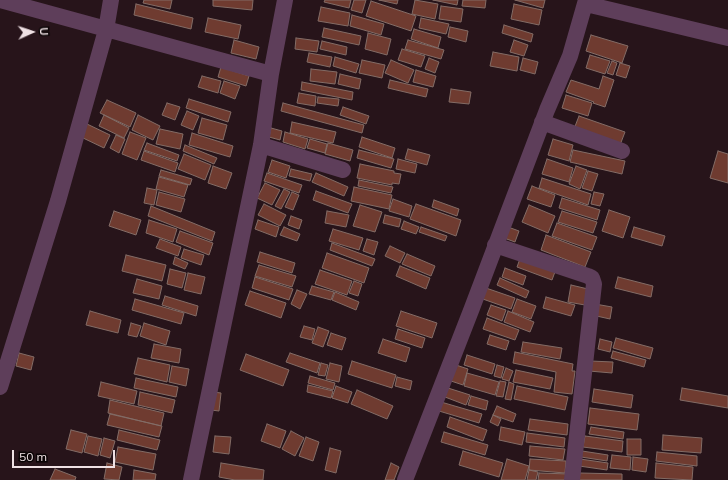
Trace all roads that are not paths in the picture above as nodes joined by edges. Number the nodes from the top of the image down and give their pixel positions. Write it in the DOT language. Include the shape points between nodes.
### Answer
graph roads {
  1 [pos="0,0"];
  2 [pos="111,0"];
  3 [pos="285,0"];
  4 [pos="586,2"];
  5 [pos="106,30"];
  6 [pos="728,38"];
  7 [pos="271,74"];
  8 [pos="542,122"];
  9 [pos="261,145"];
  10 [pos="622,151"];
  11 [pos="343,170"];
  12 [pos="495,245"];
  13 [pos="0,387"];
  14 [pos="191,480"];
  15 [pos="405,480"];
  16 [pos="572,480"];
  1 -- 5 [label="street"];
  2 -- 5 [label="street"];
  3 -- 7 [label="street"];
  4 -- 6 [label="street"];
  4 -- 8 [label="street" via="570,56"];
  5 -- 7 [label="street"];
  5 -- 13 [label="street" via="58,201"];
  7 -- 9 [label="street"];
  8 -- 10 [label="street"];
  8 -- 12 [label="street"];
  9 -- 11 [label="street"];
  9 -- 14 [label="street"];
  12 -- 15 [label="street"];
  12 -- 16 [label="street" via="588,276 594,284"];
}
